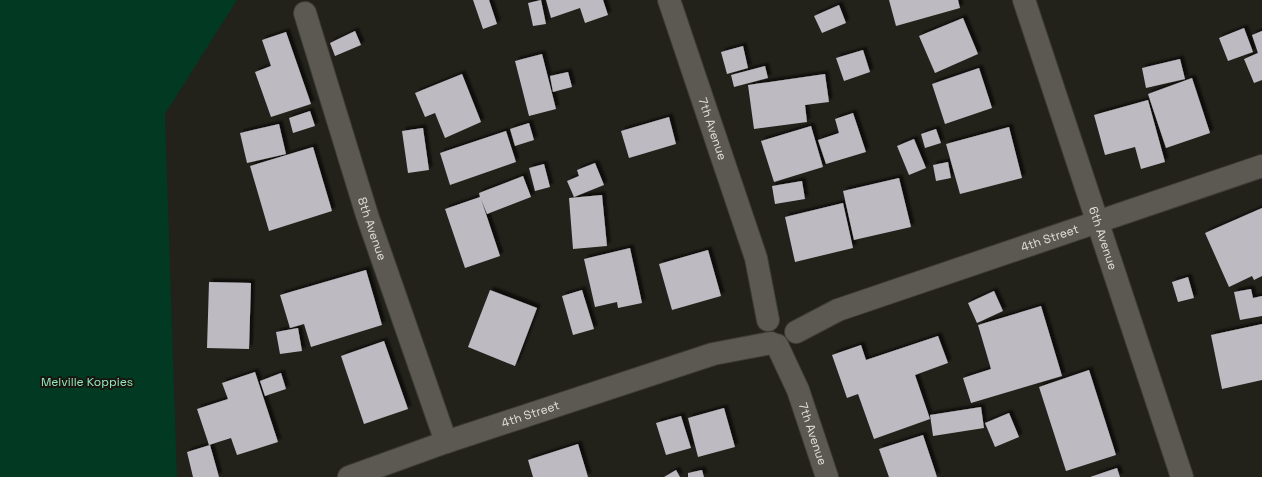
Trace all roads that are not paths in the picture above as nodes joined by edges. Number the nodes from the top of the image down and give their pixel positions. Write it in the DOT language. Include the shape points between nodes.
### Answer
graph roads {
  1 [pos="669,0"];
  2 [pos="1024,0"];
  3 [pos="305,13"];
  4 [pos="1262,166"];
  5 [pos="1098,223"];
  6 [pos="780,330"];
  7 [pos="446,442"];
  8 [pos="349,477"];
  9 [pos="827,477"];
  10 [pos="1182,477"];
  1 -- 6 [label="street, 7th Avenue"];
  2 -- 5 [label="street, 6th Avenue"];
  3 -- 7 [label="street, 8th Avenue" via="367,215"];
  4 -- 5 [label="street, 4th Street"];
  5 -- 6 [label="street, 4th Street"];
  5 -- 10 [label="street, 6th Avenue"];
  6 -- 7 [label="street, 4th Street"];
  6 -- 9 [label="street, 7th Avenue"];
  7 -- 8 [label="street, 4th Street"];
}
